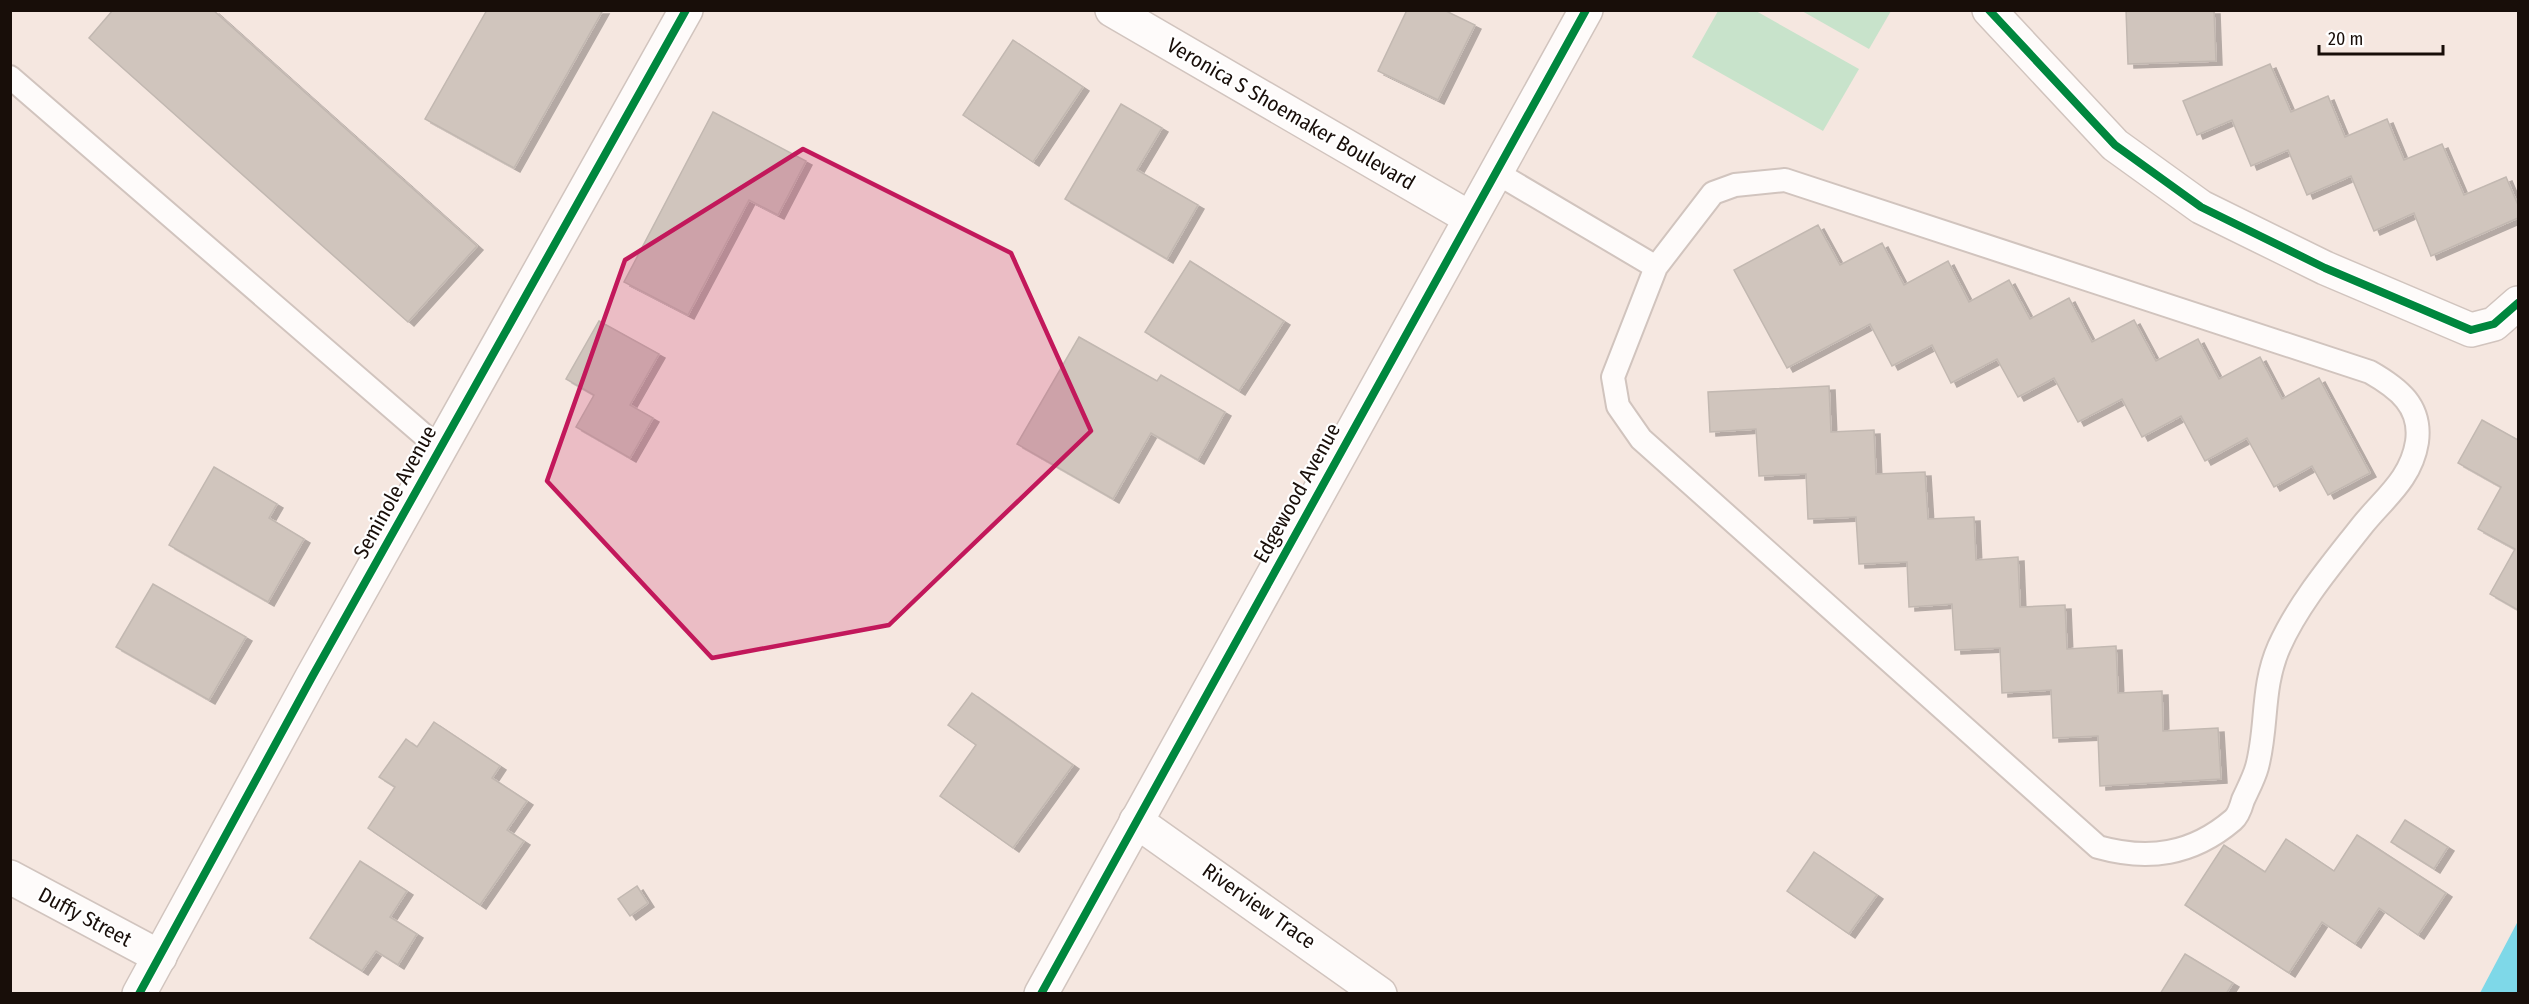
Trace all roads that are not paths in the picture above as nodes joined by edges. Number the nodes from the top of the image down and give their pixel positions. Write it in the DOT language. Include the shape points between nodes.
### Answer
graph roads {
  1 [pos="686,10"];
  2 [pos="1112,10"];
  3 [pos="1586,10"];
  4 [pos="1989,10"];
  5 [pos="10,77"];
  6 [pos="1497,173"];
  7 [pos="1470,218"];
  8 [pos="1656,267"];
  9 [pos="2518,303"];
  10 [pos="440,449"];
  11 [pos="1136,821"];
  12 [pos="10,877"];
  13 [pos="160,957"];
  14 [pos="139,993"];
  15 [pos="1041,993"];
  16 [pos="1380,993"];
  1 -- 10 [label="street, Seminole Avenue"];
  2 -- 7 [label="street, Veronica S Shoemaker Boulevard"];
  3 -- 6 [label="street, Edgewood Avenue"];
  4 -- 9 [label="street" via="2115,145 2201,207 2325,268 2471,330 2494,324"];
  5 -- 10 [label="lane"];
  6 -- 7 [label="street, Edgewood Avenue"];
  6 -- 8 [label="lane"];
  7 -- 11 [label="street, Edgewood Avenue"];
  8 -- 8 [label="lane" via="1613,377 1618,406 1641,439 2098,847 2127,855 2159,854 2192,847 2235,819 2257,767 2268,673 2280,645 2300,609 2362,525 2397,489 2412,462 2418,418 2406,398 2370,372 1785,180 1736,184 1713,193"];
  10 -- 13 [label="street, Seminole Avenue"];
  11 -- 15 [label="street, Edgewood Avenue"];
  11 -- 16 [label="street, Riverview Trace"];
  12 -- 13 [label="street, Duffy Street"];
  13 -- 14 [label="street, Seminole Avenue"];
}
